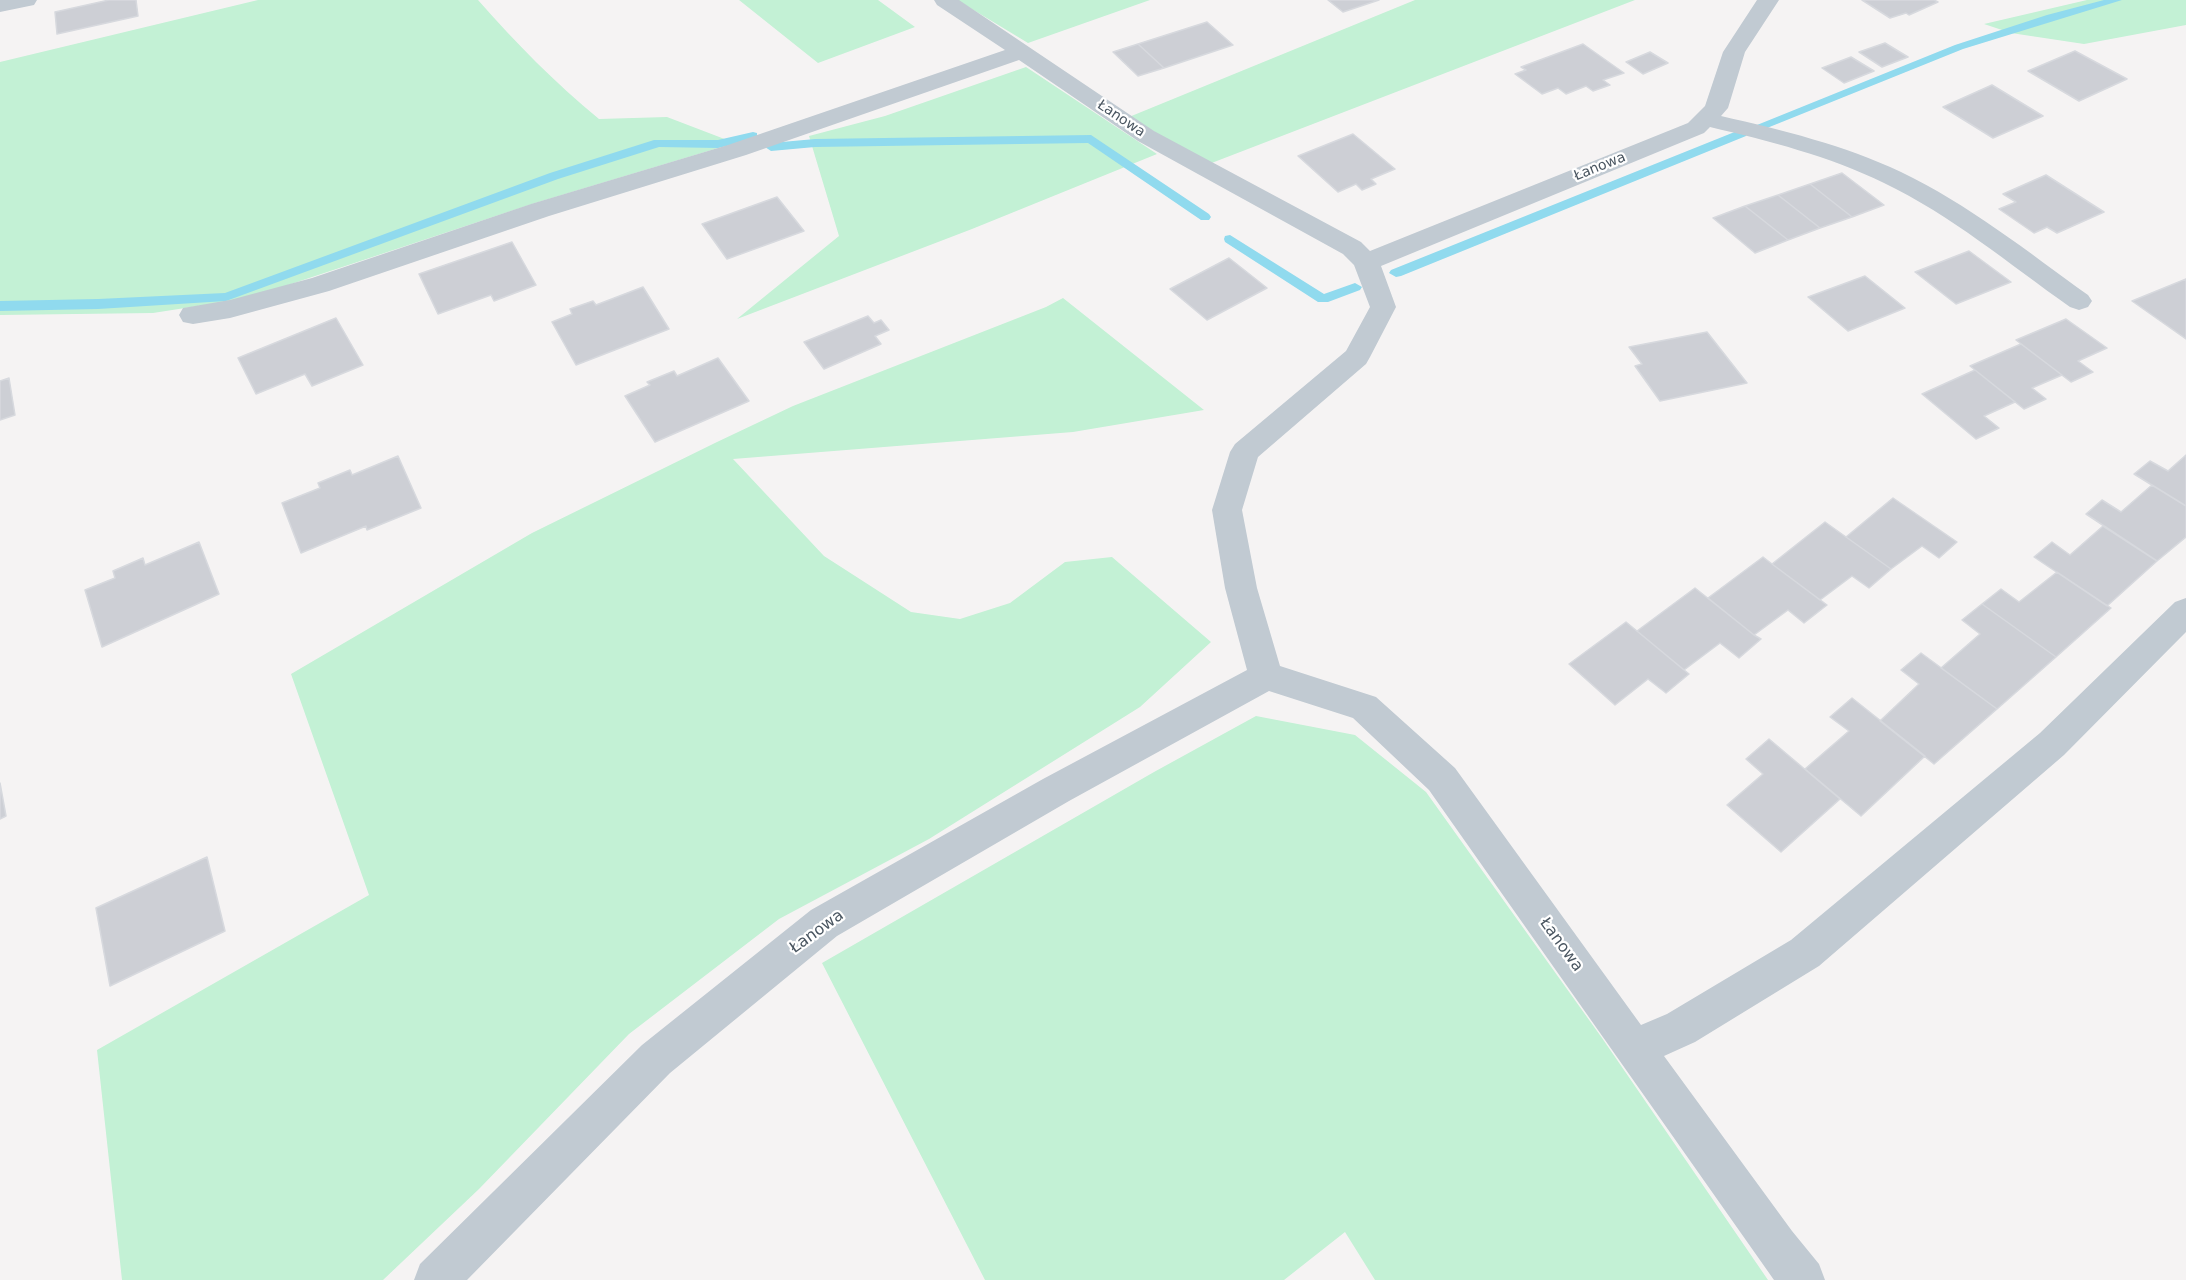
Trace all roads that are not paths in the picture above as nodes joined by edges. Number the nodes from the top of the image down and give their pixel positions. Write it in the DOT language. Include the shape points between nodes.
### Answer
graph roads {
  1 [pos="26,0"];
  2 [pos="945,0"];
  3 [pos="1768,0"];
  4 [pos="0,6"];
  5 [pos="1022,52"];
  6 [pos="1705,119"];
  7 [pos="1366,262"];
  8 [pos="2079,302"];
  9 [pos="193,315"];
  10 [pos="2186,611"];
  11 [pos="1266,675"];
  12 [pos="1634,1048"];
  13 [pos="436,1280"];
  14 [pos="1803,1280"];
  1 -- 4 [label="street"];
  2 -- 5 [label="street, Łanowa"];
  3 -- 6 [label="street, Łanowa" via="1734,52 1716,108"];
  5 -- 7 [label="street, Łanowa" via="1146,136 1352,248"];
  5 -- 9 [label="street" via="737,150 540,210 320,285"];
  6 -- 7 [label="street, Łanowa" via="1696,128"];
  6 -- 8 [label="street" via="1770,134 1892,177 1938,203"];
  7 -- 11 [label="street, Łanowa" via="1383,307 1356,357 1245,452 1227,510 1241,588"];
  10 -- 12 [label="street" via="2052,744 1805,953 1681,1028"];
  11 -- 12 [label="street, Łanowa" via="1364,707 1442,779"];
  11 -- 13 [label="street, Łanowa" via="824,923 656,1059"];
  12 -- 14 [label="street, Łanowa"];
}
